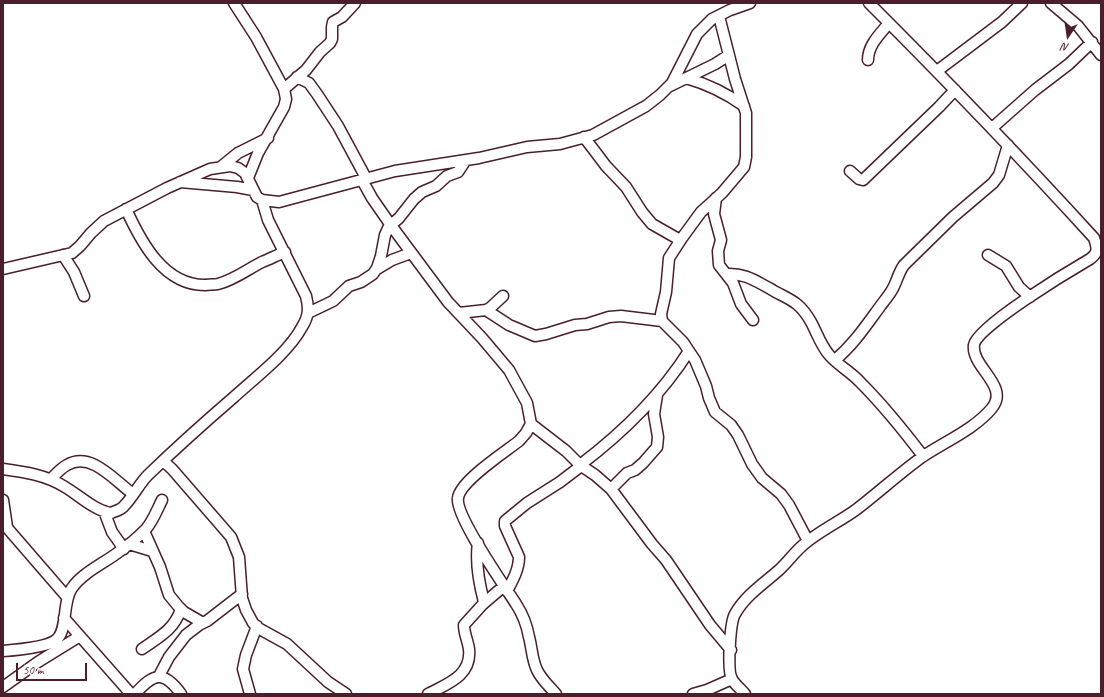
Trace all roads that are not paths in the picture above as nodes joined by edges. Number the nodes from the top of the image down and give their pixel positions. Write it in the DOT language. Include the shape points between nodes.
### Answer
graph roads {
  1 [pos="234,3"];
  2 [pos="355,3"];
  3 [pos="869,3"];
  4 [pos="1022,3"];
  5 [pos="1051,3"];
  6 [pos="746,4"];
  7 [pos="719,16"];
  8 [pos="889,23"];
  9 [pos="1092,42"];
  10 [pos="729,55"];
  11 [pos="1101,55"];
  12 [pos="868,60"];
  13 [pos="937,71"];
  14 [pos="297,77"];
  15 [pos="686,78"];
  16 [pos="670,86"];
  17 [pos="284,89"];
  18 [pos="955,90"];
  19 [pos="744,106"];
  20 [pos="992,128"];
  21 [pos="268,138"];
  22 [pos="584,138"];
  23 [pos="1008,145"];
  24 [pos="466,160"];
  25 [pos="222,166"];
  26 [pos="850,171"];
  27 [pos="248,178"];
  28 [pos="364,179"];
  29 [pos="180,182"];
  30 [pos="253,190"];
  31 [pos="716,198"];
  32 [pos="262,200"];
  33 [pos="126,209"];
  34 [pos="391,225"];
  35 [pos="680,240"];
  36 [pos="285,252"];
  37 [pos="411,253"];
  38 [pos="63,255"];
  39 [pos="988,255"];
  40 [pos="3,269"];
  41 [pos="377,269"];
  42 [pos="726,274"];
  43 [pos="84,296"];
  44 [pos="503,296"];
  45 [pos="1030,296"];
  46 [pos="486,310"];
  47 [pos="308,313"];
  48 [pos="459,313"];
  49 [pos="753,320"];
  50 [pos="662,321"];
  51 [pos="689,351"];
  52 [pos="835,360"];
  53 [pos="657,395"];
  54 [pos="531,424"];
  55 [pos="923,456"];
  56 [pos="164,461"];
  57 [pos="580,466"];
  58 [pos="3,469"];
  59 [pos="50,479"];
  60 [pos="611,489"];
  61 [pos="133,494"];
  62 [pos="3,500"];
  63 [pos="162,500"];
  64 [pos="104,511"];
  65 [pos="144,531"];
  66 [pos="808,542"];
  67 [pos="478,543"];
  68 [pos="126,546"];
  69 [pos="152,551"];
  70 [pos="506,588"];
  71 [pos="242,594"];
  72 [pos="67,597"];
  73 [pos="484,602"];
  74 [pos="181,609"];
  75 [pos="64,618"];
  76 [pos="203,623"];
  77 [pos="257,626"];
  78 [pos="169,630"];
  79 [pos="80,636"];
  80 [pos="181,642"];
  81 [pos="142,649"];
  82 [pos="731,650"];
  83 [pos="3,651"];
  84 [pos="159,676"];
  85 [pos="732,679"];
  86 [pos="3,687"];
  87 [pos="131,694"];
  88 [pos="135,694"];
  89 [pos="181,694"];
  90 [pos="250,694"];
  91 [pos="346,694"];
  92 [pos="428,694"];
  93 [pos="556,694"];
  94 [pos="693,694"];
  95 [pos="744,694"];
  1 -- 17 [label="street"];
  2 -- 14 [label="street" via="334,22 330,42"];
  3 -- 8 [label="street"];
  4 -- 13 [label="street" via="1002,22"];
  5 -- 9 [label="street"];
  6 -- 7 [label="street"];
  7 -- 10 [label="street"];
  7 -- 16 [label="street" via="712,19 697,34"];
  8 -- 12 [label="street" via="874,41 868,53"];
  8 -- 13 [label="street"];
  9 -- 11 [label="street"];
  9 -- 20 [label="street"];
  10 -- 15 [label="street"];
  10 -- 19 [label="street"];
  13 -- 18 [label="street"];
  14 -- 17 [label="street"];
  14 -- 28 [label="street" via="309,83 317,94 338,126"];
  15 -- 16 [label="street"];
  15 -- 19 [label="street" via="704,84"];
  16 -- 22 [label="street" via="646,106"];
  17 -- 21 [label="street" via="284,107"];
  18 -- 20 [label="street"];
  18 -- 26 [label="street" via="863,180"];
  19 -- 31 [label="street" via="747,131 744,168"];
  20 -- 23 [label="street"];
  21 -- 25 [label="street" via="238,153"];
  21 -- 27 [label="street"];
  22 -- 24 [label="street"];
  22 -- 35 [label="street" via="626,187 652,224"];
  23 -- 45 [label="street" via="1094,238 1097,246 1095,256"];
  23 -- 52 [label="street" via="999,175 993,183 904,265 888,296 858,338"];
  24 -- 28 [label="street" via="395,171"];
  24 -- 34 [label="street" via="458,172 422,192"];
  25 -- 27 [label="street" via="238,168"];
  25 -- 29 [label="street" via="210,168"];
  27 -- 30 [label="street"];
  28 -- 32 [label="street" via="279,202"];
  28 -- 34 [label="street" via="372,198"];
  29 -- 30 [label="street"];
  29 -- 33 [label="street"];
  30 -- 32 [label="street"];
  31 -- 35 [label="street" via="701,212"];
  31 -- 42 [label="street" via="714,214 721,240 718,258"];
  32 -- 36 [label="street" via="268,220"];
  33 -- 36 [label="street" via="155,260 186,282 201,285 217,284"];
  33 -- 38 [label="street" via="94,229 72,253"];
  34 -- 37 [label="street"];
  34 -- 41 [label="street" via="385,234"];
  35 -- 50 [label="street" via="669,258 666,292 660,314"];
  36 -- 47 [label="street" via="306,296"];
  37 -- 41 [label="street"];
  37 -- 48 [label="street"];
  38 -- 40 [label="street"];
  38 -- 43 [label="street" via="74,272"];
  39 -- 45 [label="street" via="1006,266 1019,287"];
  41 -- 47 [label="street" via="371,276 349,286 333,301"];
  42 -- 49 [label="street" via="733,283 741,304"];
  42 -- 52 [label="street" via="744,275 799,305 819,340"];
  44 -- 46 [label="street"];
  45 -- 55 [label="street" via="976,339 975,354 997,392 997,401 992,409 975,423"];
  46 -- 48 [label="street"];
  46 -- 50 [label="street" via="509,325 535,336 609,317 628,316"];
  47 -- 56 [label="street" via="302,329 264,371"];
  48 -- 54 [label="street" via="509,370 527,403"];
  50 -- 51 [label="street"];
  51 -- 53 [label="street"];
  51 -- 66 [label="street" via="715,412 731,425 762,478 781,494 789,505"];
  52 -- 55 [label="street" via="859,380"];
  53 -- 57 [label="street"];
  53 -- 60 [label="street" via="654,414 657,447 635,470 627,473"];
  54 -- 57 [label="street" via="566,451"];
  54 -- 67 [label="street" via="520,441 467,481 460,491 458,505 467,527"];
  55 -- 66 [label="street" via="857,509"];
  56 -- 61 [label="street" via="147,476"];
  56 -- 71 [label="street" via="230,537 239,557"];
  57 -- 60 [label="street"];
  57 -- 70 [label="street" via="527,502 505,521 519,557 517,570"];
  58 -- 59 [label="street" via="31,472"];
  59 -- 61 [label="street" via="66,465 86,461 102,469"];
  59 -- 64 [label="street"];
  60 -- 82 [label="street"];
  61 -- 64 [label="street" via="121,509 111,513"];
  62 -- 72 [label="street" via="9,530"];
  63 -- 65 [label="street"];
  64 -- 68 [label="street" via="112,532"];
  65 -- 68 [label="street"];
  65 -- 69 [label="street"];
  66 -- 82 [label="street" via="742,604 734,616 731,627"];
  67 -- 70 [label="street"];
  67 -- 73 [label="street" via="476,555"];
  68 -- 69 [label="street"];
  68 -- 72 [label="street" via="82,578"];
  69 -- 74 [label="street" via="169,595"];
  70 -- 73 [label="street"];
  70 -- 93 [label="street" via="525,622 537,671"];
  71 -- 76 [label="street"];
  71 -- 77 [label="street" via="246,610"];
  72 -- 75 [label="street"];
  73 -- 92 [label="street" via="464,625 469,648 468,667 453,680"];
  74 -- 76 [label="street"];
  74 -- 78 [label="street"];
  75 -- 79 [label="street"];
  75 -- 83 [label="street" via="60,636 56,640 29,648"];
  76 -- 80 [label="street" via="186,635"];
  77 -- 90 [label="street" via="243,669"];
  77 -- 91 [label="street" via="287,644 328,682"];
  78 -- 80 [label="street"];
  78 -- 81 [label="street"];
  79 -- 86 [label="street"];
  79 -- 87 [label="street"];
  80 -- 84 [label="street"];
  82 -- 85 [label="street"];
  84 -- 88 [label="street" via="143,685"];
  84 -- 89 [label="street" via="169,681"];
  85 -- 94 [label="street"];
  85 -- 95 [label="street"];
}
